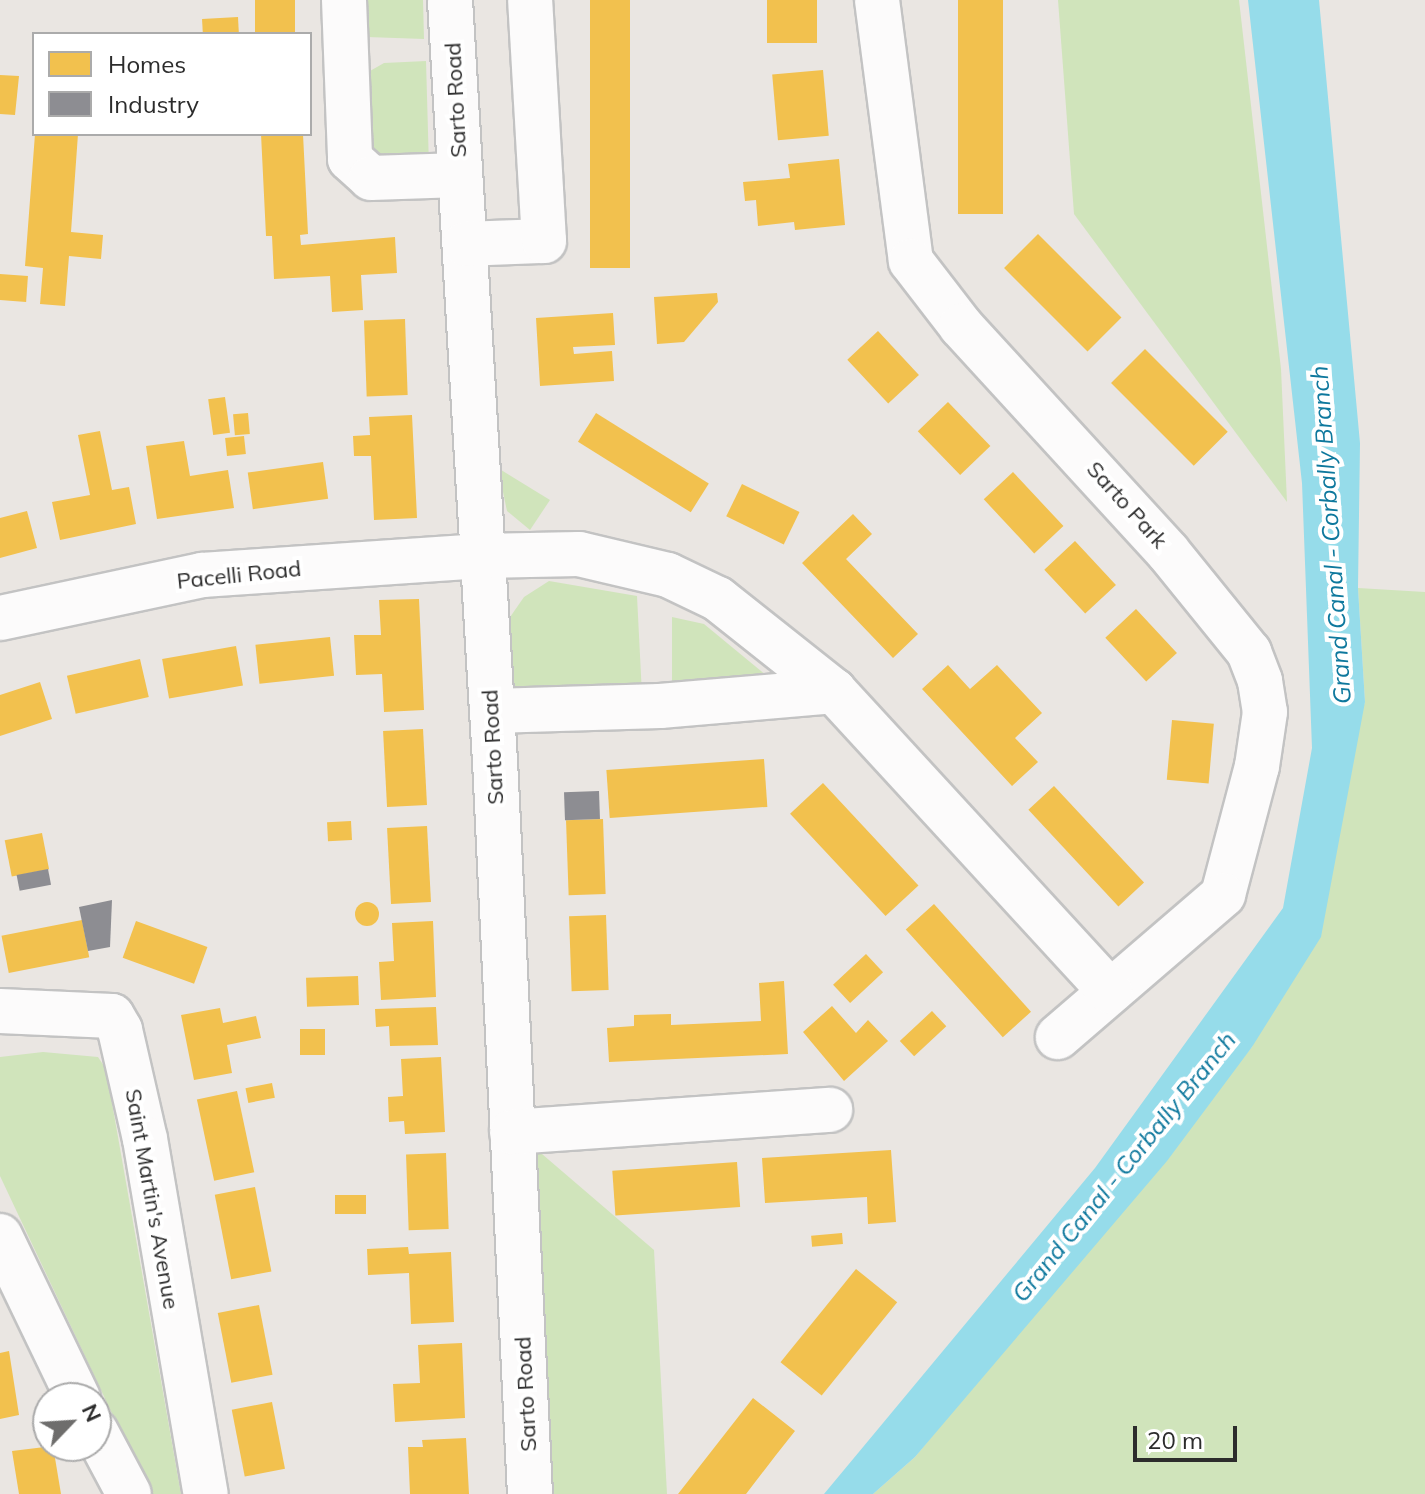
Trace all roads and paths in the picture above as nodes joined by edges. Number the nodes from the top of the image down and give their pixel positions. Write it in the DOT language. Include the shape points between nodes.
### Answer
graph roads {
  1 [pos="344,0"];
  2 [pos="450,0"];
  3 [pos="530,0"];
  4 [pos="877,0"];
  5 [pos="460,175"];
  6 [pos="465,244"];
  7 [pos="481,556"];
  8 [pos="0,618"];
  9 [pos="834,691"];
  10 [pos="492,711"];
  11 [pos="1110,991"];
  12 [pos="0,1011"];
  13 [pos="1058,1037"];
  14 [pos="830,1110"];
  15 [pos="512,1132"];
  16 [pos="0,1236"];
  17 [pos="70,1382"];
  18 [pos="112,1462"];
  19 [pos="129,1494"];
  20 [pos="206,1494"];
  21 [pos="530,1494"];
  1 -- 5 [label="street" via="350,159 371,178"];
  2 -- 5 [label="street, Sarto Road"];
  3 -- 6 [label="street" via="544,241"];
  4 -- 11 [label="street, Sarto Park" via="884,85 911,261 961,326 1168,552 1249,652 1260,681 1265,712 1257,766 1223,895"];
  5 -- 6 [label="street, Sarto Road"];
  6 -- 7 [label="street, Sarto Road"];
  7 -- 8 [label="street, Pacelli Road" via="202,575"];
  7 -- 9 [label="street" via="579,554 668,575 718,599"];
  7 -- 10 [label="street, Sarto Road"];
  9 -- 10 [label="street" via="660,706"];
  9 -- 11 [label="street"];
  10 -- 15 [label="street, Sarto Road"];
  11 -- 13 [label="street, Sarto Park"];
  12 -- 20 [label="street, Saint Martin's Avenue" via="112,1016 120,1030 145,1139"];
  14 -- 15 [label="street"];
  15 -- 21 [label="street, Sarto Road"];
  16 -- 17 [label="street"];
  18 -- 19 [label="street"];
}
